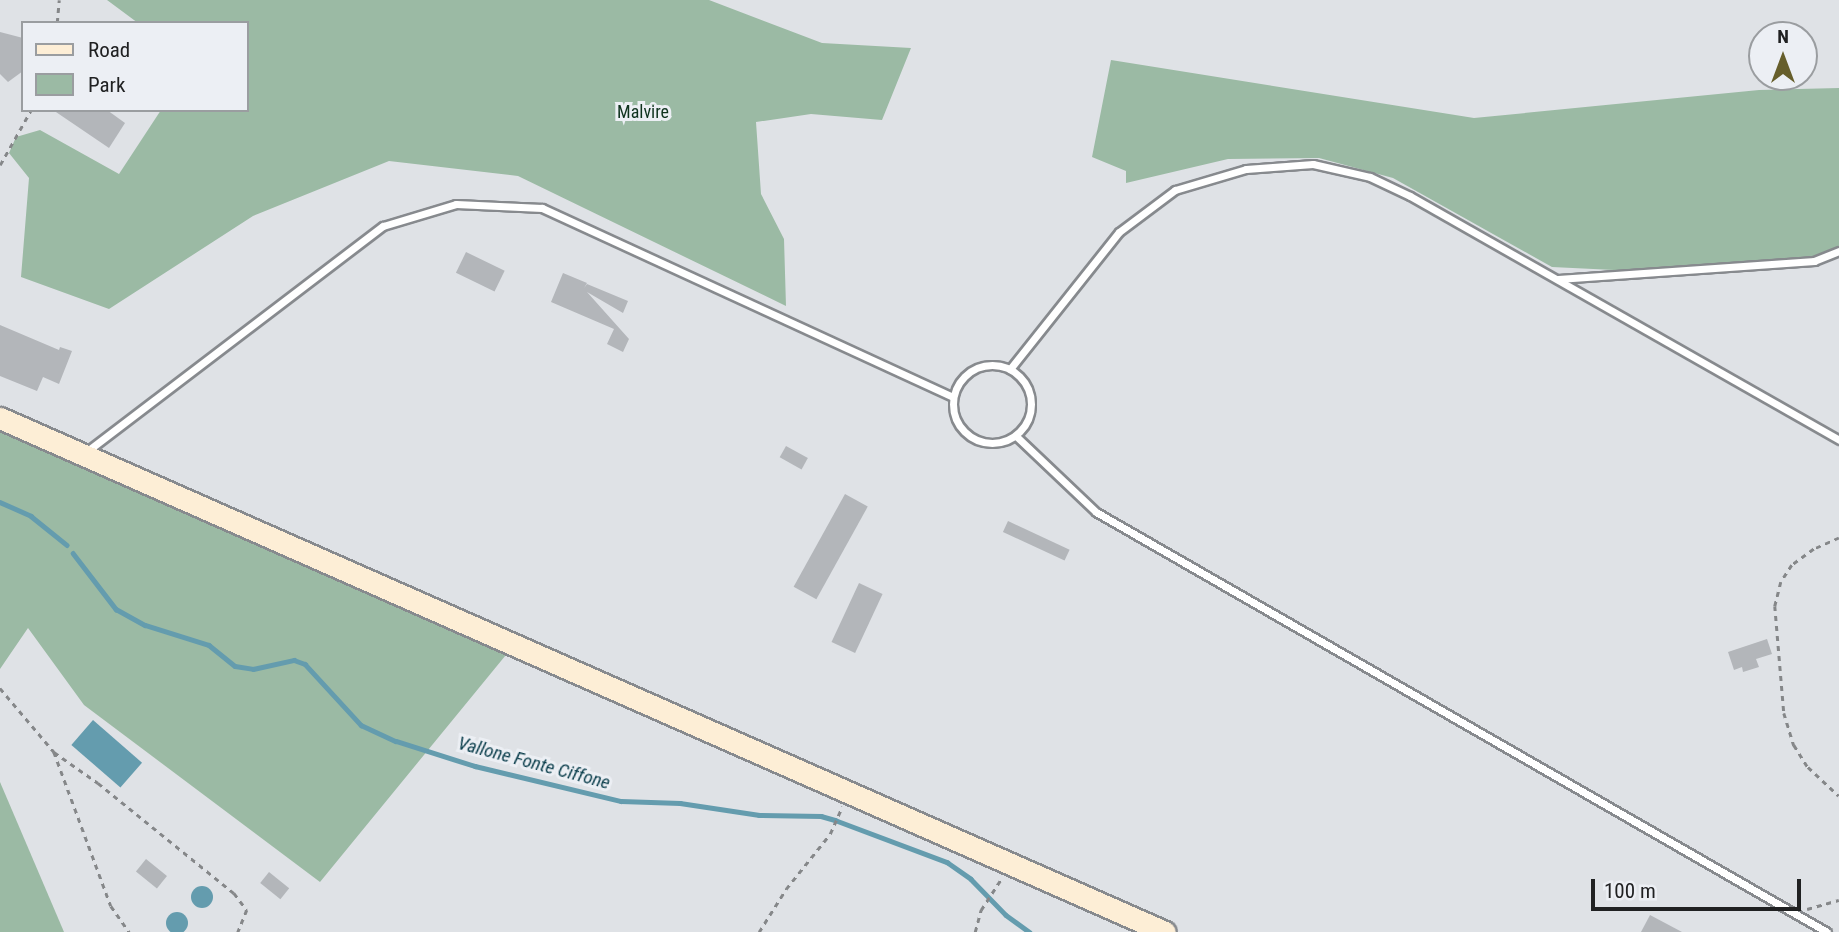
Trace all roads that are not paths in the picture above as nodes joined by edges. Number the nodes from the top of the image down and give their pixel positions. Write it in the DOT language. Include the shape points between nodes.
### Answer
graph roads {
  1 [pos="1839,251"];
  2 [pos="1557,279"];
  3 [pos="1010,369"];
  4 [pos="952,397"];
  5 [pos="0,418"];
  6 [pos="1016,436"];
  7 [pos="1839,440"];
  8 [pos="82,454"];
  9 [pos="1165,932"];
  10 [pos="1827,932"];
  1 -- 2 [label="lane" via="1814,261"];
  2 -- 3 [label="lane" via="1370,177 1313,164 1246,169 1175,190 1119,232"];
  2 -- 7 [label="lane"];
  3 -- 4 [label="lane" via="981,365 957,383"];
  3 -- 6 [label="lane" via="1023,379 1030,393 1031,408"];
  4 -- 6 [label="lane" via="959,426 971,437 986,443"];
  4 -- 8 [label="lane" via="542,208 456,204 383,226"];
  5 -- 8 [label="main road"];
  6 -- 10 [label="lane" via="1096,513"];
  8 -- 9 [label="main road"];
}
